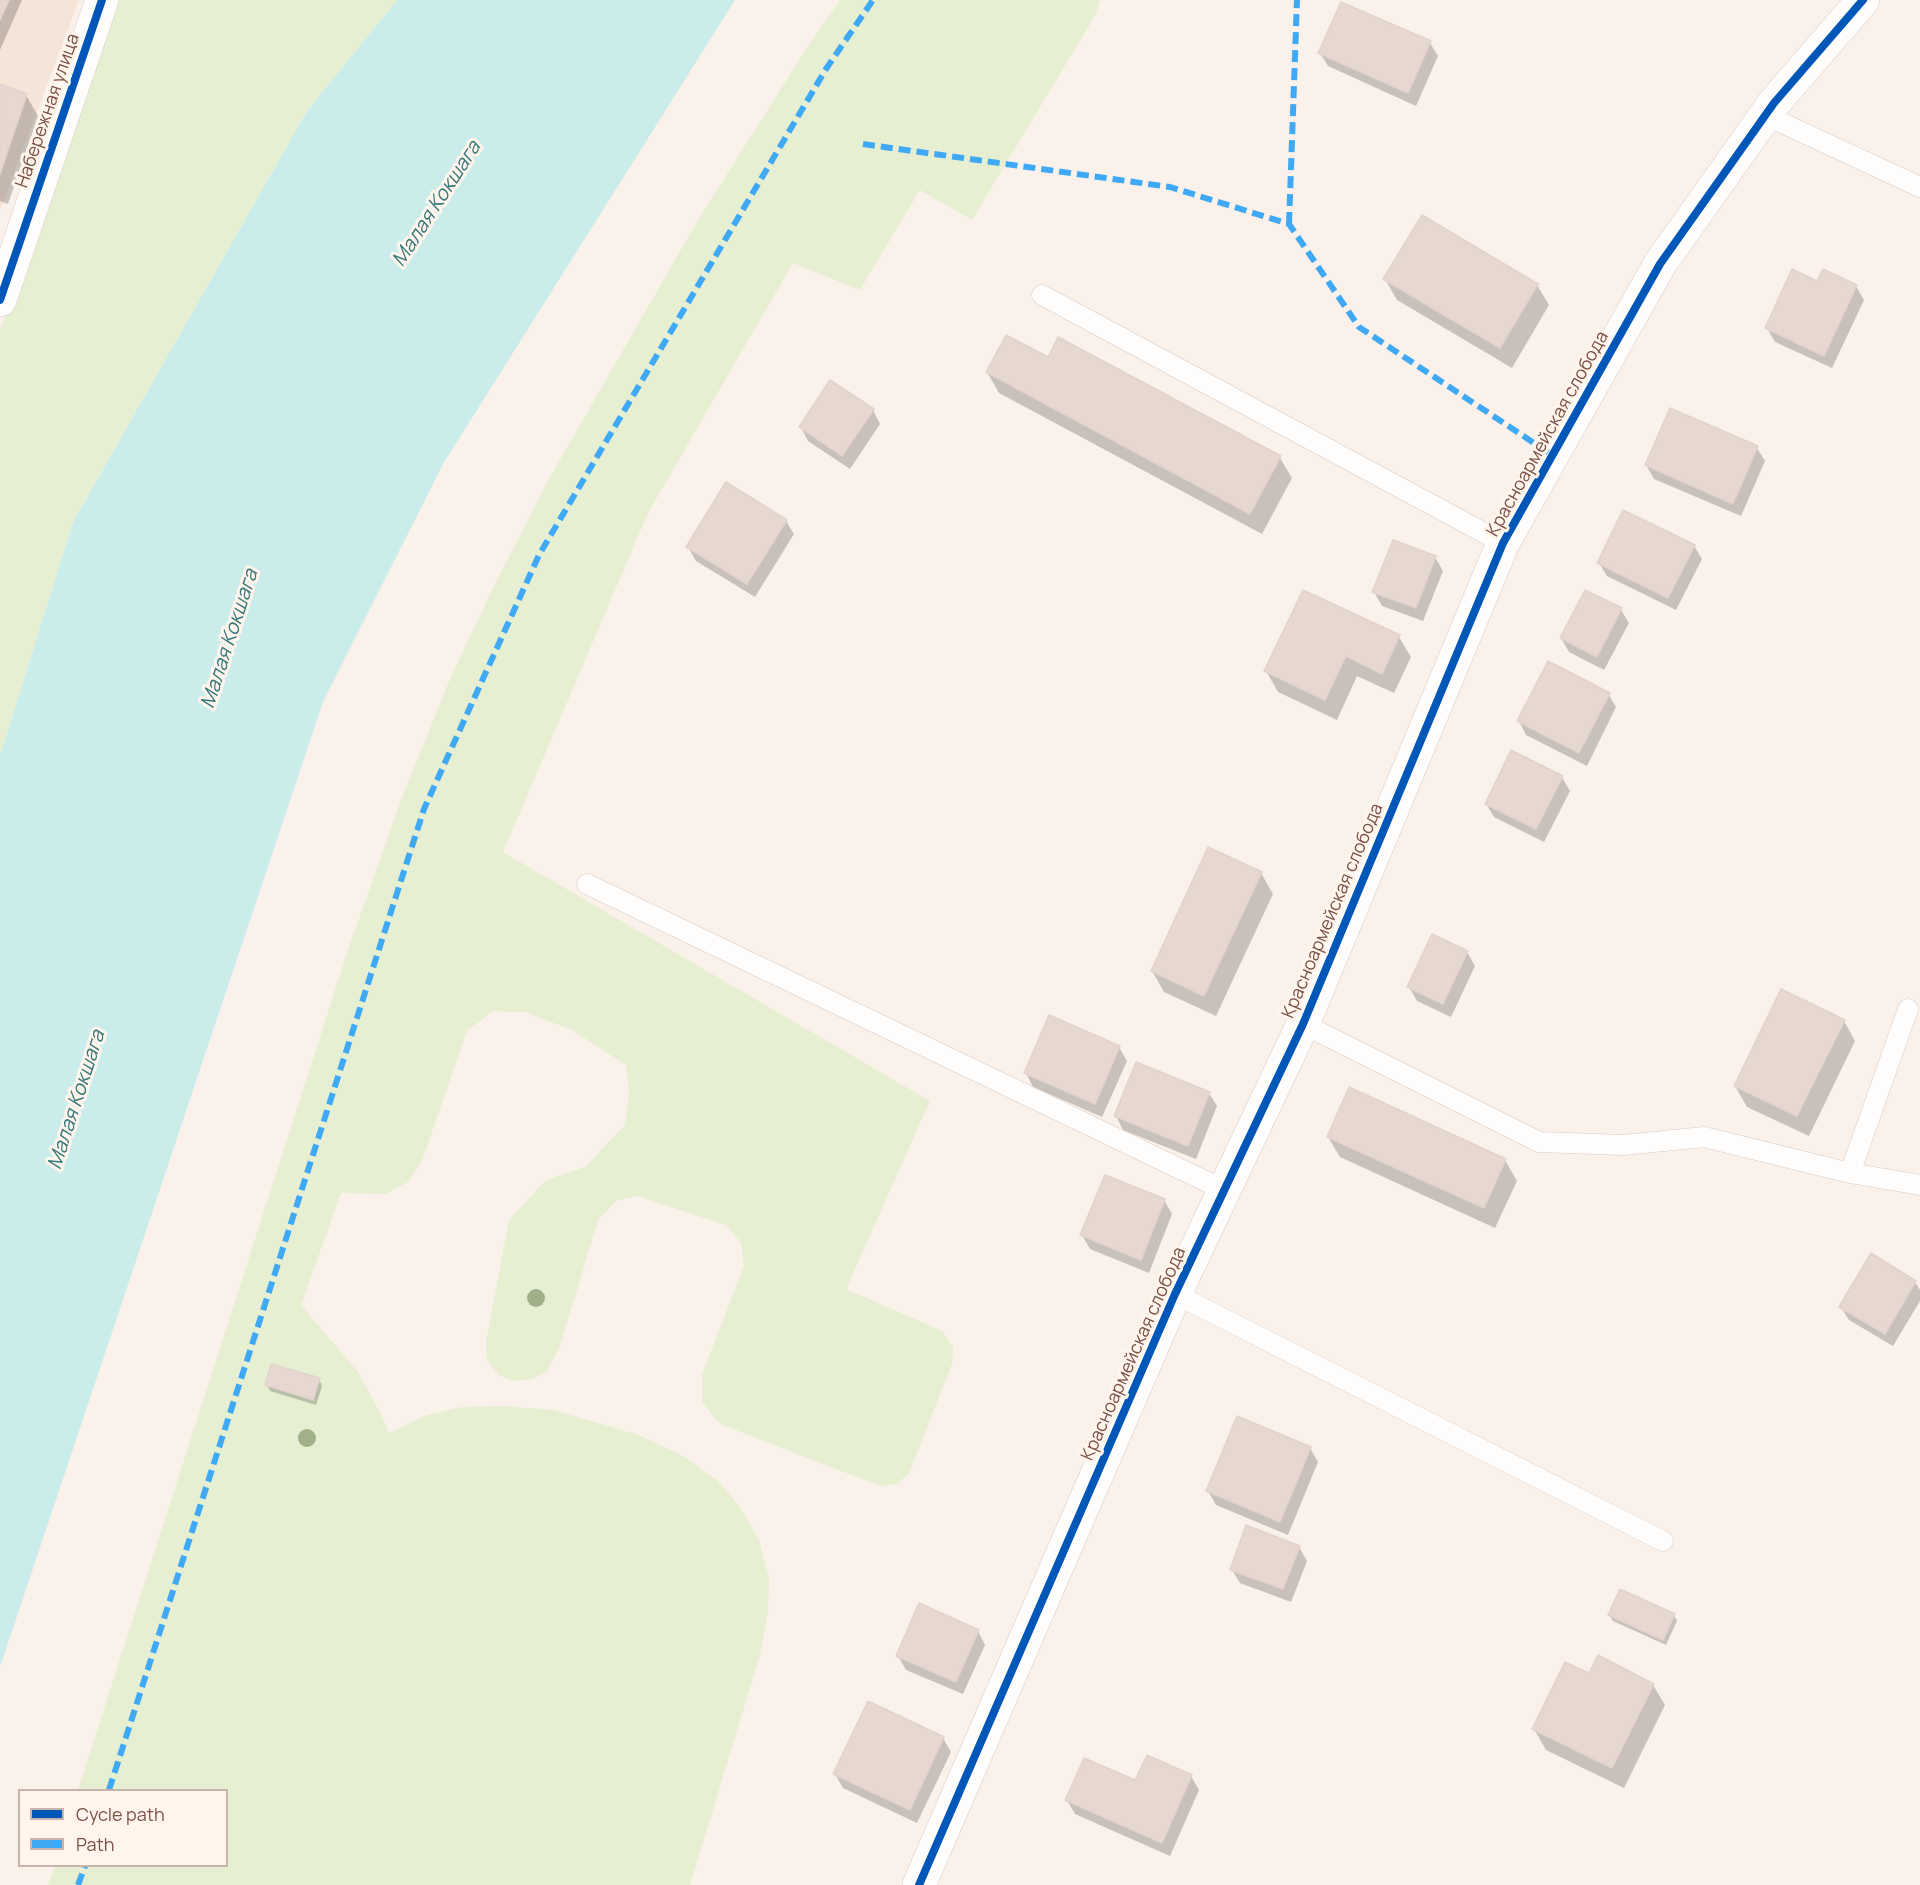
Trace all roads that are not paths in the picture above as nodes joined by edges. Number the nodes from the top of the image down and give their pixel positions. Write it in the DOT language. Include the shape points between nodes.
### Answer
graph roads {
  1 [pos="102,0"];
  2 [pos="1863,0"];
  3 [pos="1765,115"];
  4 [pos="1920,187"];
  5 [pos="1042,295"];
  6 [pos="0,300"];
  7 [pos="1503,543"];
  8 [pos="587,884"];
  9 [pos="1908,1010"];
  10 [pos="1303,1024"];
  11 [pos="1850,1173"];
  12 [pos="1920,1185"];
  13 [pos="1224,1190"];
  14 [pos="1175,1294"];
  15 [pos="1663,1541"];
  16 [pos="919,1885"];
  1 -- 6 [label="street, Набережная улица"];
  2 -- 3 [label="street, Красноармейская слобода"];
  3 -- 4 [label="lane"];
  3 -- 7 [label="street, Красноармейская слобода" via="1660,264"];
  5 -- 7 [label="lane"];
  7 -- 10 [label="street, Красноармейская слобода"];
  8 -- 13 [label="lane"];
  9 -- 11 [label="lane"];
  10 -- 11 [label="lane" via="1539,1142 1623,1145 1704,1137"];
  10 -- 13 [label="street, Красноармейская слобода"];
  11 -- 12 [label="lane"];
  13 -- 14 [label="street, Красноармейская слобода"];
  14 -- 15 [label="lane"];
  14 -- 16 [label="street, Красноармейская слобода"];
}
